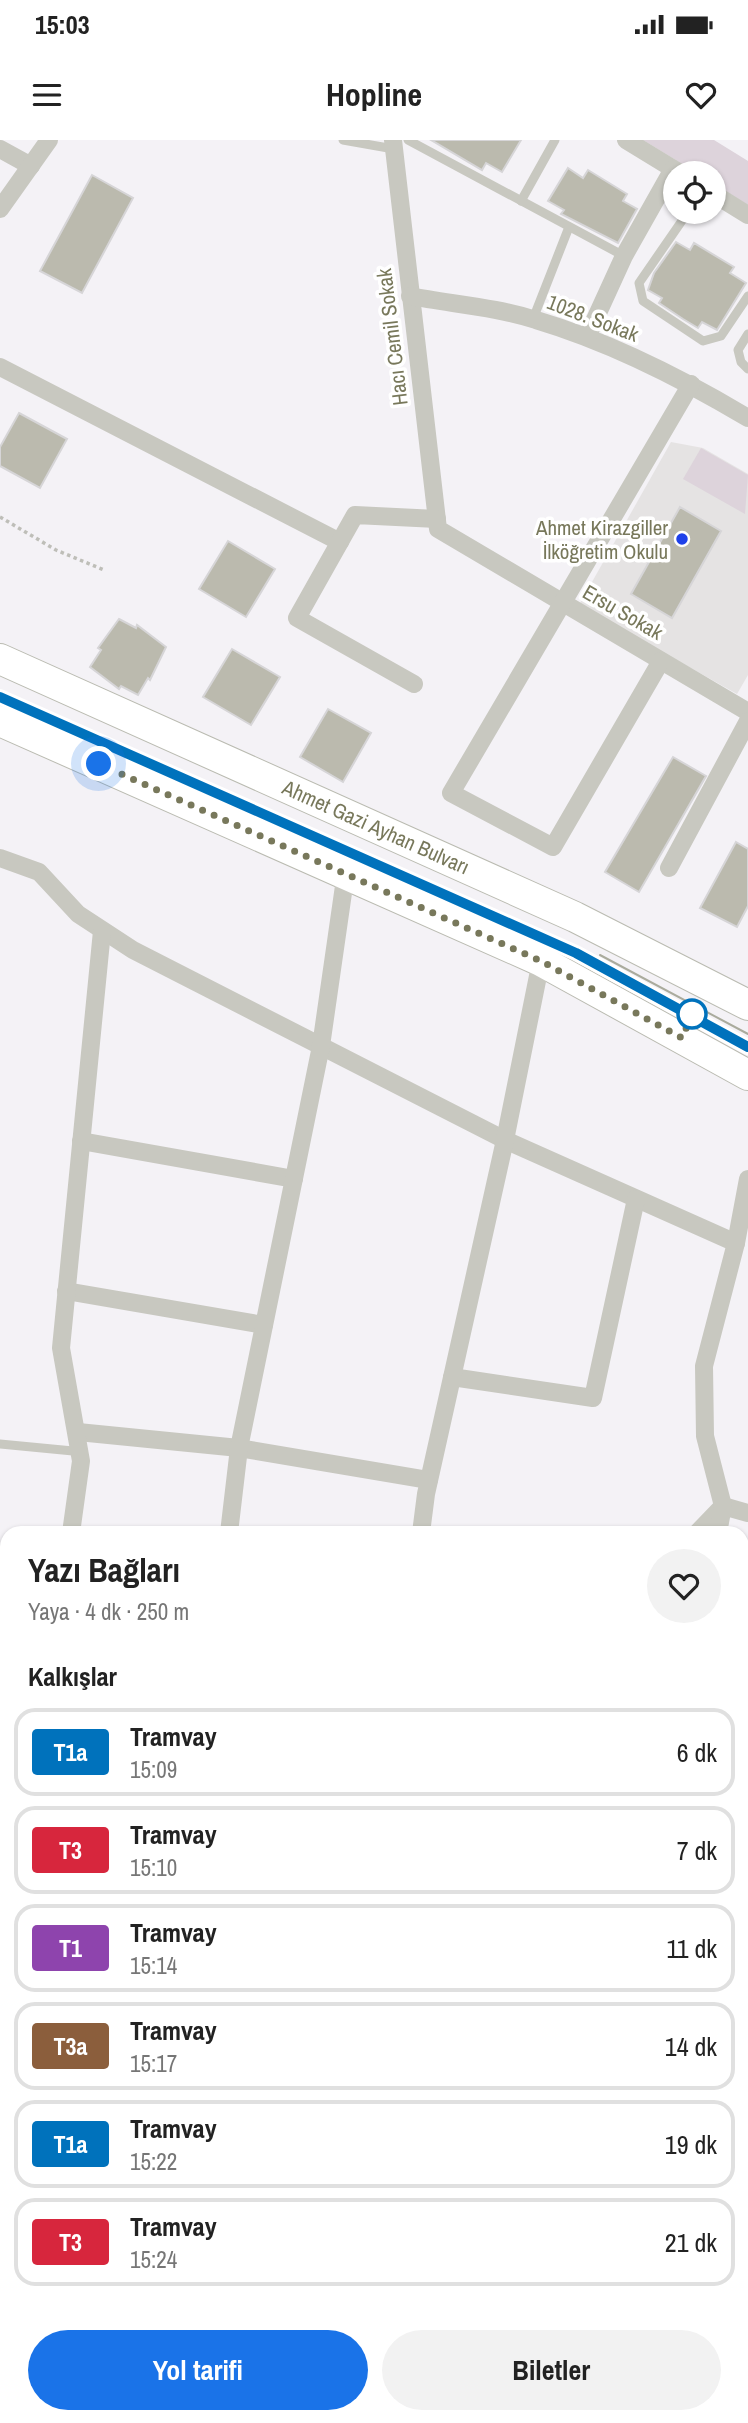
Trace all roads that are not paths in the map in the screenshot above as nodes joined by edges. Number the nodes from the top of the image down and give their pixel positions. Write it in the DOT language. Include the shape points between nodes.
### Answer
graph roads {
  1 [pos="48,140"];
  2 [pos="343,140"];
  3 [pos="555,140"];
  4 [pos="625,140"];
  5 [pos="398,143"];
  6 [pos="0,149"];
  7 [pos="663,163"];
  8 [pos="31,166"];
  9 [pos="663,192"];
  10 [pos="521,201"];
  11 [pos="726,201"];
  12 [pos="0,208"];
  13 [pos="748,215"];
  14 [pos="680,224"];
  15 [pos="569,227"];
  16 [pos="624,256"];
  17 [pos="410,296"];
  18 [pos="748,296"];
  19 [pos="533,318"];
  20 [pos="748,334"];
  21 [pos="587,337"];
  22 [pos="0,367"];
  23 [pos="748,369"];
  24 [pos="691,384"];
  25 [pos="748,418"];
  26 [pos="437,524"];
  27 [pos="340,542"];
  28 [pos="562,603"];
  29 [pos="0,659"];
  30 [pos="661,661"];
  31 [pos="414,684"];
  32 [pos="748,712"];
  33 [pos="0,721"];
  34 [pos="748,721"];
  35 [pos="0,858"];
  36 [pos="669,868"];
  37 [pos="346,872"];
  38 [pos="102,931"];
  39 [pos="541,961"];
  40 [pos="748,1005"];
  41 [pos="321,1046"];
  42 [pos="748,1075"];
  43 [pos="505,1140"];
  44 [pos="81,1142"];
  45 [pos="294,1179"];
  46 [pos="748,1179"];
  47 [pos="636,1199"];
  48 [pos="736,1243"];
  49 [pos="748,1260"];
  50 [pos="728,1273"];
  51 [pos="66,1291"];
  52 [pos="264,1325"];
  53 [pos="452,1377"];
  54 [pos="79,1439"];
  55 [pos="0,1444"];
  56 [pos="239,1448"];
  57 [pos="429,1479"];
  58 [pos="723,1506"];
  59 [pos="748,1513"];
  60 [pos="72,1526"];
  61 [pos="230,1526"];
  62 [pos="422,1526"];
  63 [pos="703,1526"];
  64 [pos="719,1526"];
  1 -- 8 [label="street"];
  2 -- 5 [label="lane"];
  3 -- 10 [label="lane"];
  4 -- 7 [label="street"];
  5 -- 10 [label="lane"];
  5 -- 17 [label="street, Hacı Cemil Sokak"];
  6 -- 8 [label="street"];
  8 -- 12 [label="street"];
  9 -- 16 [label="street"];
  10 -- 15 [label="lane"];
  11 -- 13 [label="street"];
  14 -- 18 [label="lane" via="639,283 643,302 703,341 721,336"];
  15 -- 16 [label="lane"];
  15 -- 19 [label="lane"];
  16 -- 21 [label="street"];
  17 -- 19 [label="street, 1028. Sokak"];
  17 -- 26 [label="street, Hacı Cemil Sokak"];
  19 -- 21 [label="street, 1028. Sokak"];
  20 -- 23 [label="lane" via="738,351"];
  21 -- 24 [label="street, 1028. Sokak"];
  22 -- 27 [label="street"];
  24 -- 25 [label="street, 1028. Sokak"];
  24 -- 28 [label="street"];
  26 -- 27 [label="street" via="355,515"];
  26 -- 28 [label="street, Ersu Sokak"];
  27 -- 31 [label="street" via="297,618"];
  28 -- 30 [label="street, Ersu Sokak"];
  28 -- 30 [label="street" via="451,793 553,847"];
  29 -- 40 [label="main road, Ahmet Gazi Ayhan Bulvarı" via="575,917"];
  30 -- 32 [label="street, Ersu Sokak"];
  33 -- 37 [label="main road"];
  34 -- 36 [label="street"];
  35 -- 38 [label="street" via="39,872 64,901"];
  37 -- 39 [label="main road"];
  37 -- 41 [label="street"];
  38 -- 41 [label="street"];
  38 -- 44 [label="street"];
  39 -- 42 [label="main road"];
  39 -- 43 [label="street"];
  41 -- 43 [label="street"];
  41 -- 45 [label="street"];
  43 -- 47 [label="street"];
  43 -- 53 [label="street"];
  44 -- 45 [label="street"];
  44 -- 51 [label="street"];
  45 -- 52 [label="street"];
  46 -- 48 [label="street"];
  47 -- 48 [label="street"];
  47 -- 53 [label="street" via="593,1398"];
  48 -- 50 [label="street"];
  49 -- 50 [label="street"];
  50 -- 58 [label="street" via="708,1343 703,1390 709,1459"];
  51 -- 52 [label="street"];
  51 -- 54 [label="street" via="61,1348"];
  52 -- 56 [label="street"];
  53 -- 57 [label="street"];
  54 -- 55 [label="lane" via="73,1451"];
  54 -- 56 [label="street"];
  54 -- 60 [label="street" via="80,1475"];
  56 -- 57 [label="street"];
  56 -- 61 [label="street"];
  57 -- 62 [label="street"];
  58 -- 59 [label="street"];
  58 -- 63 [label="street"];
  58 -- 64 [label="street"];
}
